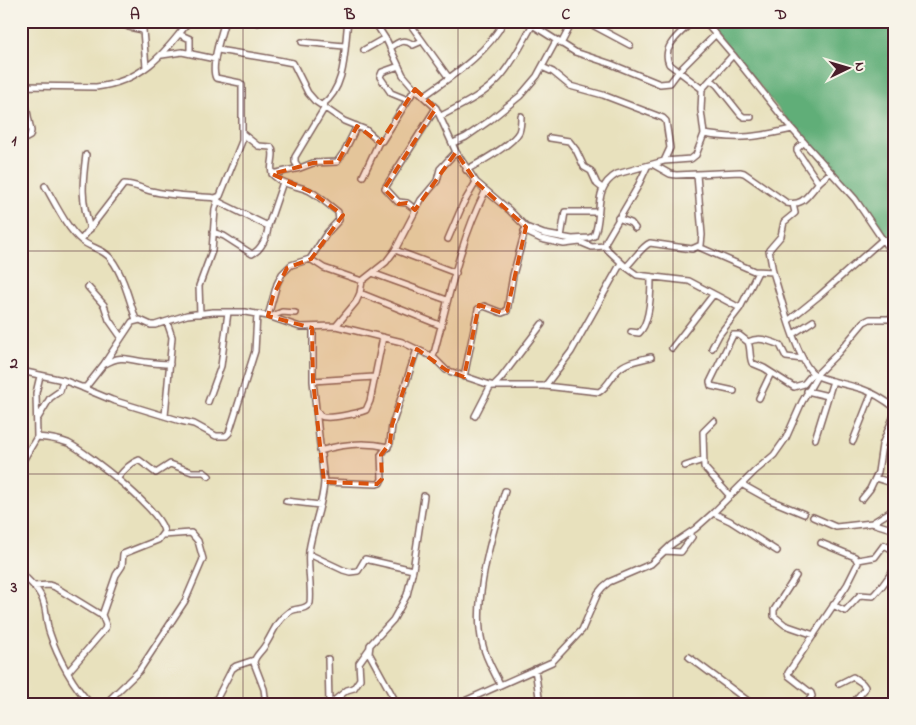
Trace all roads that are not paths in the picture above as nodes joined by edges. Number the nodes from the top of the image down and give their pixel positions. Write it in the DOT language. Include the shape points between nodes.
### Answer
graph roads {
  1 [pos="116,21"];
  2 [pos="145,21"];
  3 [pos="189,21"];
  4 [pos="225,21"];
  5 [pos="252,21"];
  6 [pos="348,21"];
  7 [pos="374,21"];
  8 [pos="408,21"];
  9 [pos="504,21"];
  10 [pos="526,21"];
  11 [pos="573,21"];
  12 [pos="585,21"];
  13 [pos="693,21"];
  14 [pos="704,21"];
  15 [pos="258,23"];
  16 [pos="532,26"];
  17 [pos="143,30"];
  18 [pos="179,34"];
  19 [pos="716,34"];
  20 [pos="385,38"];
  21 [pos="422,41"];
  22 [pos="302,42"];
  23 [pos="559,43"];
  24 [pos="344,46"];
  25 [pos="630,46"];
  26 [pos="390,48"];
  27 [pos="218,50"];
  28 [pos="364,50"];
  29 [pos="190,53"];
  30 [pos="161,55"];
  31 [pos="733,55"];
  32 [pos="215,59"];
  33 [pos="399,66"];
  34 [pos="146,67"];
  35 [pos="542,67"];
  36 [pos="679,71"];
  37 [pos="449,78"];
  38 [pos="711,80"];
  39 [pos="22,86"];
  40 [pos="415,89"];
  41 [pos="702,90"];
  42 [pos="424,96"];
  43 [pos="408,100"];
  44 [pos="323,106"];
  45 [pos="436,108"];
  46 [pos="441,116"];
  47 [pos="522,116"];
  48 [pos="751,117"];
  49 [pos="357,126"];
  50 [pos="792,129"];
  51 [pos="243,134"];
  52 [pos="704,134"];
  53 [pos="550,138"];
  54 [pos="21,141"];
  55 [pos="379,142"];
  56 [pos="804,142"];
  57 [pos="453,144"];
  58 [pos="456,152"];
  59 [pos="86,155"];
  60 [pos="664,161"];
  61 [pos="654,165"];
  62 [pos="646,166"];
  63 [pos="299,168"];
  64 [pos="466,170"];
  65 [pos="831,172"];
  66 [pos="272,174"];
  67 [pos="697,175"];
  68 [pos="363,176"];
  69 [pos="283,182"];
  70 [pos="476,182"];
  71 [pos="818,182"];
  72 [pos="45,186"];
  73 [pos="602,188"];
  74 [pos="486,192"];
  75 [pos="217,200"];
  76 [pos="793,204"];
  77 [pos="416,210"];
  78 [pos="598,212"];
  79 [pos="618,218"];
  80 [pos="268,226"];
  81 [pos="90,228"];
  82 [pos="635,228"];
  83 [pos="525,229"];
  84 [pos="213,232"];
  85 [pos="561,237"];
  86 [pos="448,239"];
  87 [pos="883,239"];
  88 [pos="81,240"];
  89 [pos="605,246"];
  90 [pos="699,247"];
  91 [pos="394,250"];
  92 [pos="895,258"];
  93 [pos="310,259"];
  94 [pos="621,263"];
  95 [pos="626,267"];
  96 [pos="758,272"];
  97 [pos="773,272"];
  98 [pos="372,273"];
  99 [pos="456,273"];
  100 [pos="651,277"];
  101 [pos="362,281"];
  102 [pos="88,287"];
  103 [pos="360,293"];
  104 [pos="714,295"];
  105 [pos="447,300"];
  106 [pos="740,308"];
  107 [pos="228,312"];
  108 [pos="295,313"];
  109 [pos="200,314"];
  110 [pos="257,314"];
  111 [pos="269,316"];
  112 [pos="895,319"];
  113 [pos="136,320"];
  114 [pos="788,320"];
  115 [pos="813,321"];
  116 [pos="167,322"];
  117 [pos="542,324"];
  118 [pos="336,326"];
  119 [pos="442,326"];
  120 [pos="312,328"];
  121 [pos="631,332"];
  122 [pos="793,334"];
  123 [pos="121,337"];
  124 [pos="384,337"];
  125 [pos="748,342"];
  126 [pos="672,348"];
  127 [pos="712,348"];
  128 [pos="417,349"];
  129 [pos="651,357"];
  130 [pos="433,358"];
  131 [pos="803,359"];
  132 [pos="104,364"];
  133 [pos="170,364"];
  134 [pos="21,372"];
  135 [pos="771,373"];
  136 [pos="815,375"];
  137 [pos="40,376"];
  138 [pos="374,377"];
  139 [pos="464,377"];
  140 [pos="63,380"];
  141 [pos="313,381"];
  142 [pos="833,381"];
  143 [pos="492,386"];
  144 [pos="544,386"];
  145 [pos="81,387"];
  146 [pos="807,391"];
  147 [pos="734,392"];
  148 [pos="872,393"];
  149 [pos="828,396"];
  150 [pos="759,398"];
  151 [pos="208,402"];
  152 [pos="894,406"];
  153 [pos="316,409"];
  154 [pos="895,413"];
  155 [pos="165,416"];
  156 [pos="475,416"];
  157 [pos="37,420"];
  158 [pos="714,421"];
  159 [pos="37,437"];
  160 [pos="815,439"];
  161 [pos="852,441"];
  162 [pos="388,447"];
  163 [pos="320,451"];
  164 [pos="704,460"];
  165 [pos="21,464"];
  166 [pos="685,466"];
  167 [pos="209,476"];
  168 [pos="876,478"];
  169 [pos="117,479"];
  170 [pos="324,482"];
  171 [pos="895,482"];
  172 [pos="743,484"];
  173 [pos="505,491"];
  174 [pos="424,496"];
  175 [pos="730,496"];
  176 [pos="862,499"];
  177 [pos="286,501"];
  178 [pos="320,505"];
  179 [pos="895,509"];
  180 [pos="713,513"];
  181 [pos="804,514"];
  182 [pos="813,517"];
  183 [pos="872,523"];
  184 [pos="895,530"];
  185 [pos="163,535"];
  186 [pos="692,537"];
  187 [pos="821,543"];
  188 [pos="665,551"];
  189 [pos="895,551"];
  190 [pos="777,552"];
  191 [pos="309,554"];
  192 [pos="858,560"];
  193 [pos="895,568"];
  194 [pos="413,570"];
  195 [pos="21,573"];
  196 [pos="796,576"];
  197 [pos="34,586"];
  198 [pos="833,605"];
  199 [pos="102,615"];
  200 [pos="814,635"];
  201 [pos="369,649"];
  202 [pos="689,657"];
  203 [pos="328,659"];
  204 [pos="254,660"];
  205 [pos="535,669"];
  206 [pos="68,672"];
  207 [pos="500,684"];
  208 [pos="840,684"];
  209 [pos="87,702"];
  210 [pos="105,704"];
  211 [pos="214,704"];
  212 [pos="266,704"];
  213 [pos="329,704"];
  214 [pos="397,704"];
  215 [pos="458,704"];
  216 [pos="540,704"];
  217 [pos="752,704"];
  218 [pos="806,704"];
  219 [pos="852,704"];
  1 -- 17 [label="street"];
  2 -- 17 [label="street"];
  3 -- 18 [label="street"];
  4 -- 27 [label="street"];
  5 -- 15 [label="street"];
  6 -- 24 [label="street"];
  7 -- 20 [label="street"];
  8 -- 21 [label="street"];
  9 -- 37 [label="street" via="490,43"];
  10 -- 16 [label="street"];
  11 -- 23 [label="street"];
  12 -- 25 [label="street"];
  13 -- 36 [label="street" via="667,53 669,64"];
  14 -- 19 [label="street"];
  16 -- 23 [label="street"];
  16 -- 46 [label="street" via="498,79"];
  17 -- 34 [label="street"];
  18 -- 29 [label="street" via="190,39"];
  18 -- 30 [label="street"];
  19 -- 31 [label="street"];
  19 -- 36 [label="street"];
  20 -- 26 [label="street"];
  20 -- 28 [label="street"];
  21 -- 26 [label="street" via="413,45 404,40"];
  21 -- 37 [label="street"];
  22 -- 24 [label="street"];
  23 -- 35 [label="street"];
  23 -- 36 [label="street" via="574,52 660,84 670,83"];
  24 -- 44 [label="street" via="341,77"];
  26 -- 33 [label="street"];
  27 -- 32 [label="street"];
  27 -- 44 [label="street" via="293,63 308,93"];
  29 -- 30 [label="street"];
  29 -- 32 [label="street"];
  30 -- 34 [label="street"];
  31 -- 38 [label="street"];
  31 -- 50 [label="street"];
  32 -- 51 [label="street" via="216,78 242,85"];
  33 -- 40 [label="street"];
  33 -- 43 [label="street" via="382,72 380,77 391,93"];
  34 -- 39 [label="street" via="134,77 107,86"];
  35 -- 57 [label="street" via="520,96"];
  35 -- 60 [label="street" via="570,86 663,118 670,148"];
  36 -- 41 [label="street"];
  37 -- 42 [label="street"];
  38 -- 41 [label="street"];
  38 -- 48 [label="street" via="741,115"];
  39 -- 54 [label="street" via="31,131 30,136"];
  40 -- 42 [label="street"];
  40 -- 43 [label="street"];
  41 -- 52 [label="street"];
  42 -- 45 [label="street"];
  43 -- 55 [label="street"];
  44 -- 49 [label="street"];
  44 -- 63 [label="street" via="295,157"];
  45 -- 46 [label="street"];
  45 -- 77 [label="street" via="385,188 398,202 407,203"];
  46 -- 57 [label="street"];
  47 -- 64 [label="street" via="518,135"];
  49 -- 55 [label="street"];
  49 -- 63 [label="street" via="337,162 313,163"];
  50 -- 52 [label="street" via="753,138"];
  50 -- 56 [label="street"];
  51 -- 66 [label="street" via="258,146 272,148"];
  51 -- 75 [label="street"];
  52 -- 60 [label="street" via="691,159"];
  53 -- 73 [label="street" via="569,141 584,167"];
  55 -- 68 [label="street"];
  56 -- 65 [label="street"];
  56 -- 71 [label="street" via="796,151"];
  57 -- 58 [label="street"];
  58 -- 64 [label="street"];
  58 -- 77 [label="street" via="440,170 437,181"];
  59 -- 81 [label="street" via="82,197"];
  60 -- 61 [label="street"];
  61 -- 62 [label="street"];
  61 -- 67 [label="street" via="670,174"];
  62 -- 73 [label="street" via="617,174"];
  62 -- 79 [label="street" via="637,188"];
  63 -- 66 [label="street"];
  64 -- 70 [label="street"];
  65 -- 71 [label="street"];
  65 -- 87 [label="street"];
  66 -- 69 [label="street"];
  67 -- 76 [label="street" via="744,173"];
  67 -- 90 [label="street" via="702,235"];
  69 -- 80 [label="street"];
  69 -- 93 [label="street" via="311,192 338,212 339,220"];
  70 -- 74 [label="street"];
  70 -- 86 [label="street"];
  71 -- 76 [label="street" via="804,201"];
  72 -- 88 [label="street"];
  73 -- 78 [label="street"];
  74 -- 83 [label="street" via="509,210"];
  74 -- 99 [label="street" via="470,226"];
  75 -- 80 [label="street"];
  75 -- 81 [label="street" via="124,184"];
  75 -- 84 [label="street"];
  76 -- 97 [label="street" via="795,213 784,222 781,236 769,250"];
  77 -- 91 [label="street"];
  78 -- 85 [label="street" via="565,212"];
  78 -- 85 [label="street" via="596,233 592,238"];
  79 -- 82 [label="street"];
  79 -- 89 [label="street"];
  80 -- 84 [label="street" via="267,236 252,254"];
  81 -- 88 [label="street"];
  83 -- 85 [label="street"];
  83 -- 89 [label="street" via="542,239 564,244 580,242 592,247"];
  83 -- 139 [label="street" via="507,311 502,313 484,306 478,309"];
  84 -- 109 [label="street" via="210,258 199,286"];
  87 -- 92 [label="street"];
  87 -- 114 [label="street"];
  88 -- 113 [label="street" via="111,258"];
  89 -- 94 [label="street"];
  90 -- 95 [label="street" via="692,249 650,243"];
  90 -- 96 [label="street"];
  91 -- 98 [label="street" via="386,262"];
  91 -- 99 [label="street"];
  93 -- 101 [label="street" via="324,268"];
  93 -- 111 [label="street" via="291,265 282,274"];
  94 -- 95 [label="street"];
  94 -- 144 [label="street" via="571,352"];
  95 -- 100 [label="street" via="638,275"];
  96 -- 97 [label="street"];
  96 -- 106 [label="street"];
  97 -- 114 [label="street"];
  98 -- 101 [label="street"];
  98 -- 105 [label="street"];
  99 -- 105 [label="street"];
  100 -- 104 [label="street" via="683,279"];
  100 -- 121 [label="street" via="644,327 639,333"];
  101 -- 103 [label="street"];
  102 -- 123 [label="street" via="104,305 109,320"];
  103 -- 118 [label="street"];
  103 -- 119 [label="street"];
  104 -- 106 [label="street"];
  104 -- 126 [label="street"];
  105 -- 119 [label="street"];
  106 -- 127 [label="street"];
  107 -- 109 [label="street"];
  107 -- 110 [label="street"];
  107 -- 151 [label="street" via="221,366"];
  108 -- 111 [label="street" via="278,312"];
  109 -- 116 [label="street"];
  110 -- 111 [label="street"];
  110 -- 155 [label="street" via="255,351 229,433 216,436 194,424"];
  111 -- 120 [label="street"];
  112 -- 136 [label="street" via="864,322 838,354"];
  113 -- 116 [label="street" via="151,326"];
  113 -- 123 [label="street"];
  114 -- 122 [label="street"];
  115 -- 122 [label="street"];
  116 -- 133 [label="street" via="172,337"];
  117 -- 143 [label="street"];
  118 -- 120 [label="street"];
  118 -- 124 [label="street"];
  119 -- 130 [label="street"];
  120 -- 141 [label="street"];
  122 -- 131 [label="street"];
  123 -- 132 [label="street"];
  124 -- 128 [label="street"];
  124 -- 138 [label="street"];
  125 -- 131 [label="street" via="764,339 780,345 786,356"];
  125 -- 135 [label="street" via="752,362"];
  125 -- 147 [label="street" via="739,335 731,335 710,382 711,386"];
  128 -- 130 [label="street"];
  128 -- 162 [label="street"];
  129 -- 144 [label="street" via="620,368 599,392"];
  130 -- 139 [label="street" via="446,370"];
  131 -- 136 [label="street"];
  132 -- 133 [label="street" via="125,357"];
  132 -- 145 [label="street" via="86,387"];
  133 -- 155 [label="street"];
  134 -- 137 [label="street"];
  135 -- 136 [label="street" via="794,387"];
  135 -- 150 [label="street"];
  136 -- 142 [label="street"];
  136 -- 146 [label="street"];
  137 -- 140 [label="street"];
  137 -- 157 [label="street" via="36,393"];
  138 -- 141 [label="street"];
  138 -- 153 [label="street" via="368,406 363,412 324,417"];
  139 -- 143 [label="street"];
  140 -- 145 [label="street"];
  140 -- 157 [label="street" via="60,391 50,398"];
  141 -- 153 [label="street"];
  142 -- 148 [label="street"];
  142 -- 149 [label="street"];
  143 -- 144 [label="street"];
  143 -- 156 [label="street"];
  145 -- 155 [label="street"];
  146 -- 149 [label="street"];
  146 -- 172 [label="street" via="782,446"];
  148 -- 152 [label="street"];
  148 -- 161 [label="street"];
  149 -- 160 [label="street"];
  153 -- 163 [label="street"];
  154 -- 168 [label="street" via="882,445"];
  157 -- 159 [label="street"];
  158 -- 164 [label="street" via="703,432"];
  159 -- 165 [label="street"];
  159 -- 169 [label="street" via="70,444"];
  162 -- 163 [label="street" via="365,443"];
  162 -- 170 [label="street" via="381,455 382,479 379,484"];
  163 -- 170 [label="street"];
  164 -- 166 [label="street"];
  164 -- 175 [label="street" via="706,471"];
  167 -- 169 [label="street" via="170,464 157,473 139,460"];
  168 -- 171 [label="street"];
  168 -- 176 [label="street"];
  169 -- 185 [label="street" via="147,504 163,525"];
  170 -- 178 [label="street"];
  172 -- 175 [label="street"];
  172 -- 181 [label="street"];
  173 -- 207 [label="street" via="486,562 480,617 481,640"];
  174 -- 194 [label="street"];
  175 -- 180 [label="street"];
  177 -- 178 [label="street"];
  178 -- 191 [label="street"];
  179 -- 183 [label="street"];
  180 -- 188 [label="street"];
  180 -- 190 [label="street" via="730,520"];
  182 -- 183 [label="street" via="836,527"];
  183 -- 184 [label="street"];
  185 -- 199 [label="street" via="123,554 122,566"];
  185 -- 210 [label="street" via="192,533 200,547 202,563 185,601 139,671"];
  186 -- 188 [label="street" via="681,552"];
  187 -- 192 [label="street"];
  188 -- 205 [label="street" via="651,564 602,586 582,630 552,662"];
  189 -- 192 [label="street" via="884,546 875,557"];
  191 -- 194 [label="street" via="350,572 358,571 365,559"];
  191 -- 204 [label="street" via="310,603 283,617"];
  192 -- 198 [label="street"];
  193 -- 198 [label="street" via="873,596 860,595 845,611"];
  194 -- 201 [label="street" via="402,606"];
  195 -- 197 [label="street"];
  196 -- 200 [label="street" via="774,610 774,616 785,625"];
  197 -- 199 [label="street" via="55,587"];
  197 -- 206 [label="street" via="44,603 49,633"];
  198 -- 200 [label="street"];
  199 -- 206 [label="street" via="105,629"];
  200 -- 218 [label="street" via="788,673 811,693"];
  201 -- 213 [label="street" via="359,663 360,679 354,688"];
  201 -- 214 [label="street"];
  202 -- 217 [label="street"];
  203 -- 213 [label="street"];
  204 -- 211 [label="street" via="232,669"];
  204 -- 212 [label="street"];
  205 -- 207 [label="street"];
  205 -- 216 [label="street"];
  206 -- 209 [label="street"];
  207 -- 215 [label="street"];
  208 -- 219 [label="street" via="853,677 865,687"];
}
